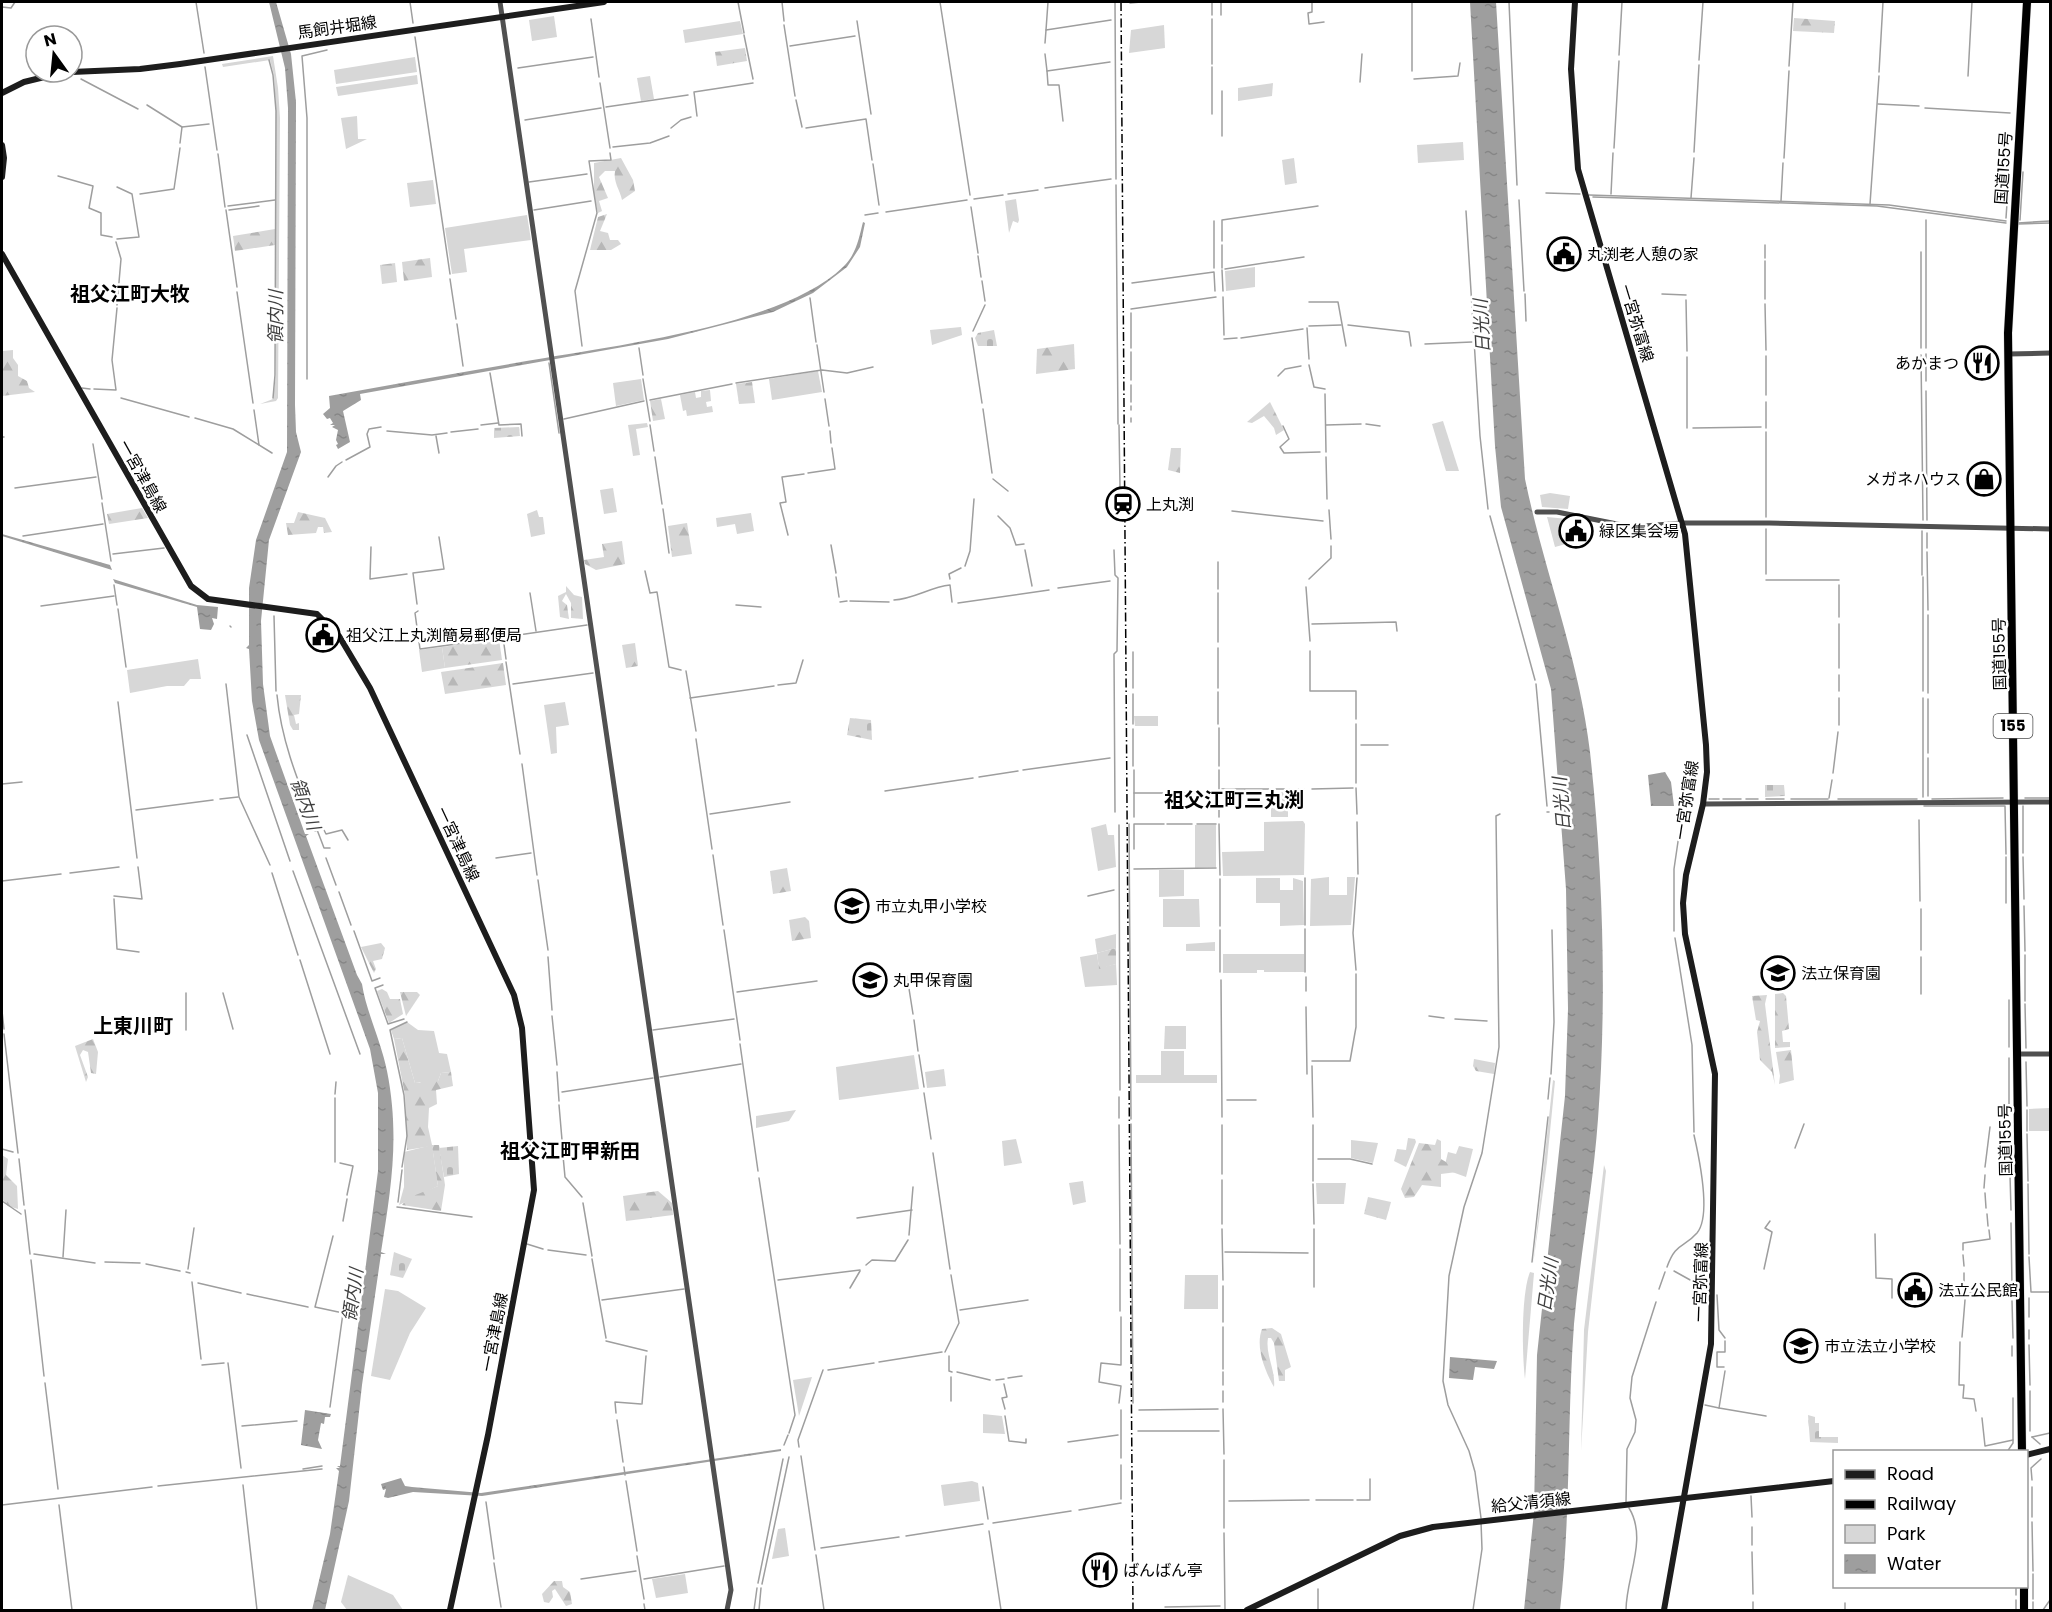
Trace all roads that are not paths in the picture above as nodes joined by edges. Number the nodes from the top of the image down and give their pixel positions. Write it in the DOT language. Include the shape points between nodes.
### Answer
graph roads {
  1 [pos="501,2"];
  2 [pos="604,2"];
  3 [pos="1575,2"];
  4 [pos="2027,2"];
  5 [pos="503,16"];
  6 [pos="84,71"];
  7 [pos="24,82"];
  8 [pos="2,93"];
  9 [pos="2,145"];
  10 [pos="2,177"];
  11 [pos="2,254"];
  12 [pos="2050,353"];
  13 [pos="2008,354"];
  14 [pos="1537,512"];
  15 [pos="1682,523"];
  16 [pos="2011,528"];
  17 [pos="2050,529"];
  18 [pos="2014,802"];
  19 [pos="2050,802"];
  20 [pos="1703,804"];
  21 [pos="2017,1054"];
  22 [pos="2050,1054"];
  23 [pos="2050,1449"];
  24 [pos="2022,1450"];
  25 [pos="2028,1454"];
  26 [pos="1833,1481"];
  27 [pos="1685,1497"];
  28 [pos="2024,1588"];
  29 [pos="450,1611"];
  30 [pos="727,1611"];
  31 [pos="1247,1611"];
  32 [pos="1664,1611"];
  33 [pos="2024,1611"];
  1 -- 5 [label="street"];
  2 -- 5 [label="main road, 馬飼井堀線"];
  3 -- 15 [label="main road, 一宮弥富線" via="1571,69 1578,170"];
  4 -- 13 [label="highway, 国道155号 / 155"];
  5 -- 6 [label="main road, 馬飼井堀線" via="140,69"];
  5 -- 30 [label="street" via="713,1461 731,1590"];
  7 -- 8 [label="main road"];
  9 -- 10 [label="main road"];
  11 -- 29 [label="main road, 一宮津島線" via="191,586 208,598 317,614 354,659 519,1009 534,1190"];
  12 -- 13 [label="street"];
  13 -- 16 [label="highway, 国道155号 / 155"];
  14 -- 15 [label="street" via="1632,526"];
  15 -- 16 [label="street"];
  15 -- 20 [label="main road, 一宮弥富線" via="1706,745"];
  16 -- 17 [label="street"];
  16 -- 18 [label="highway, 国道155号 / 155"];
  18 -- 19 [label="street"];
  18 -- 20 [label="street"];
  18 -- 21 [label="highway, 国道155号 / 155"];
  20 -- 27 [label="main road, 一宮弥富線" via="1686,875 1683,911 1715,1074 1713,1304 1711,1344"];
  21 -- 22 [label="street"];
  21 -- 24 [label="highway, 国道155号 / 155"];
  23 -- 25 [label="main road"];
  26 -- 27 [label="main road, 給父清須線"];
  27 -- 31 [label="main road, 給父清須線" via="1433,1527 1400,1536"];
  27 -- 32 [label="main road, 一宮弥富線"];
  28 -- 33 [label="highway"];
}
